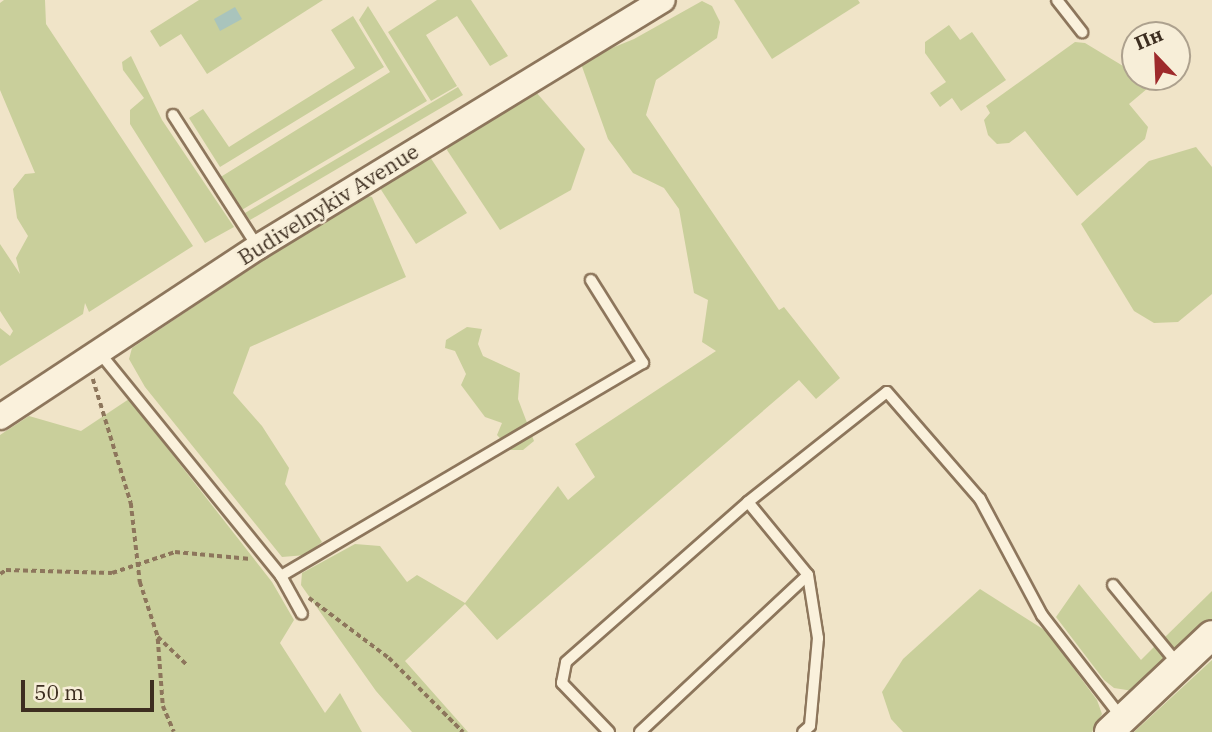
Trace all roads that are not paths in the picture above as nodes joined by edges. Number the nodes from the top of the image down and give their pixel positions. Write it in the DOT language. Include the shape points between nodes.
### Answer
graph roads {
  1 [pos="662,0"];
  2 [pos="1057,0"];
  3 [pos="1082,32"];
  4 [pos="173,115"];
  5 [pos="258,247"];
  6 [pos="591,281"];
  7 [pos="93,355"];
  8 [pos="0,417"];
  9 [pos="748,502"];
  10 [pos="808,575"];
  11 [pos="281,576"];
  12 [pos="1113,585"];
  13 [pos="302,614"];
  14 [pos="1212,635"];
  15 [pos="1179,666"];
  16 [pos="1116,725"];
  17 [pos="609,732"];
  18 [pos="640,732"];
  19 [pos="803,732"];
  1 -- 5 [label="street, Budivelnykiv Avenue"];
  2 -- 3 [label="lane"];
  4 -- 5 [label="lane"];
  5 -- 7 [label="street, Budivelnykiv Avenue"];
  6 -- 11 [label="lane" via="643,363"];
  7 -- 8 [label="street, Budivelnykiv Avenue"];
  7 -- 11 [label="lane"];
  9 -- 10 [label="lane"];
  9 -- 16 [label="lane" via="887,392 980,499 1042,615"];
  9 -- 17 [label="lane" via="566,662 562,683"];
  10 -- 18 [label="lane"];
  10 -- 19 [label="lane" via="818,638 810,726"];
  11 -- 13 [label="lane"];
  12 -- 15 [label="lane"];
  14 -- 15 [label="main road"];
  15 -- 16 [label="main road"];
}
